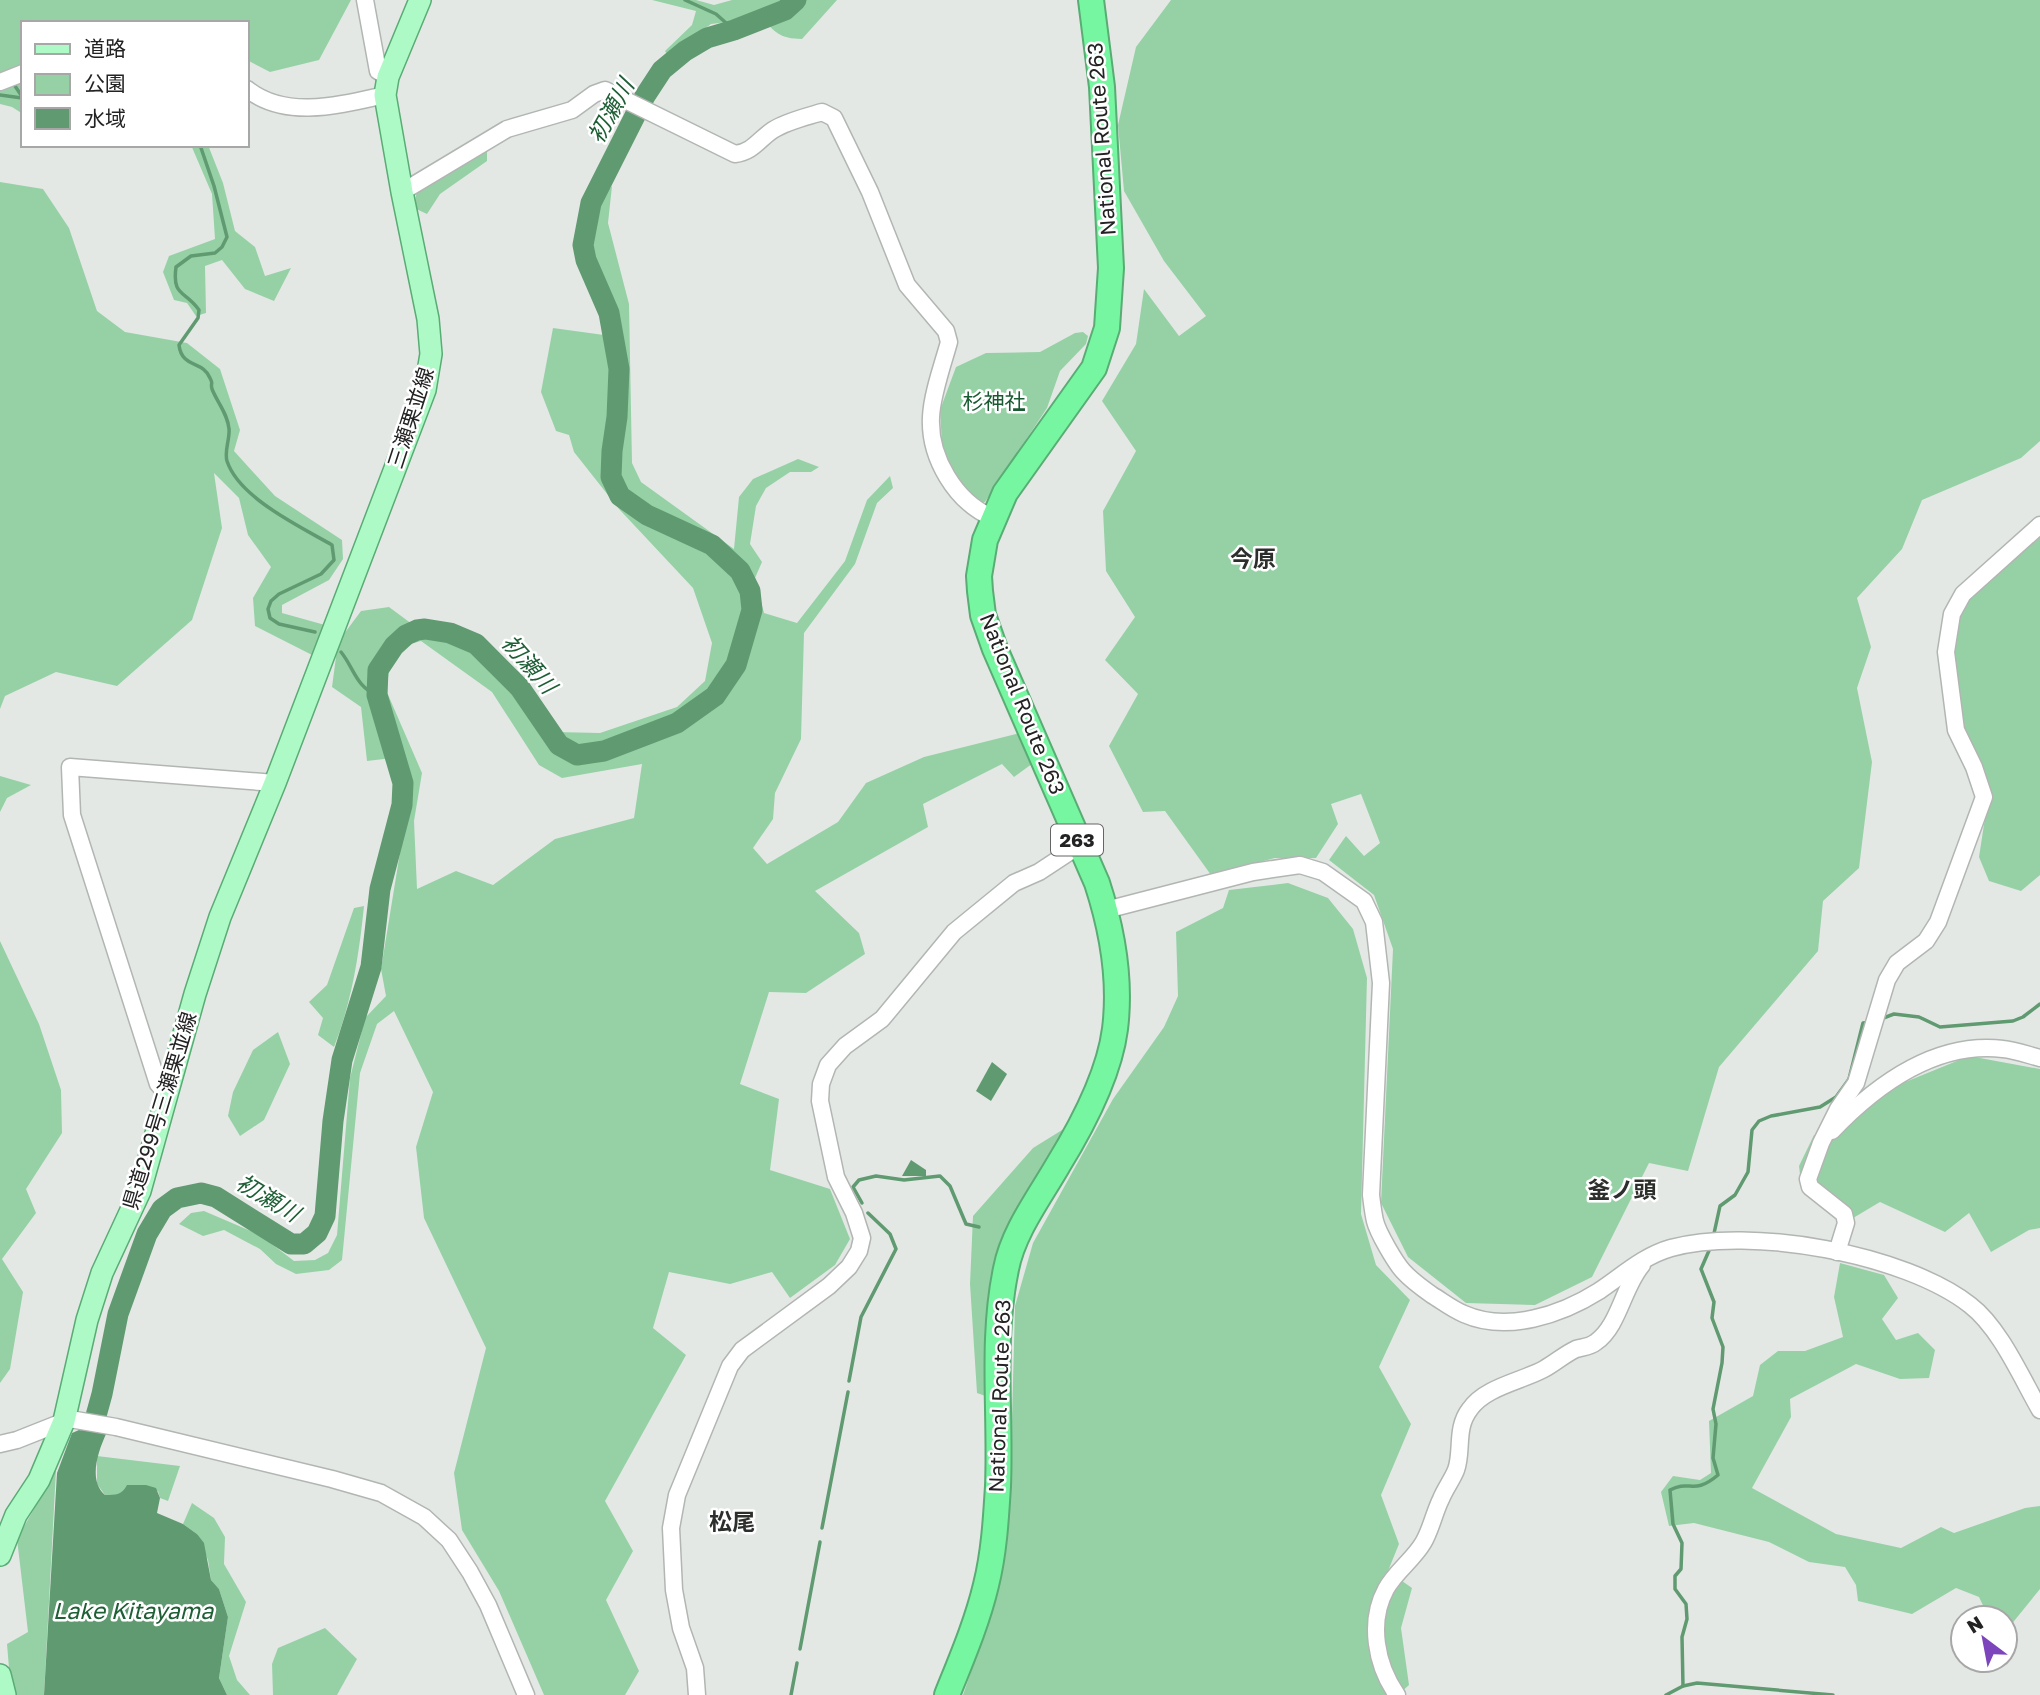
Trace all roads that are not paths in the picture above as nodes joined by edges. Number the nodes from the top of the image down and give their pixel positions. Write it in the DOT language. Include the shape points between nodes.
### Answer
graph roads {
  1 [pos="365,0"];
  2 [pos="420,0"];
  3 [pos="1091,0"];
  4 [pos="21,74"];
  5 [pos="1,81"];
  6 [pos="386,86"];
  7 [pos="248,90"];
  8 [pos="402,192"];
  9 [pos="993,518"];
  10 [pos="2040,524"];
  11 [pos="275,783"];
  12 [pos="1080,845"];
  13 [pos="1106,911"];
  14 [pos="2040,1058"];
  15 [pos="168,1096"];
  16 [pos="1821,1143"];
  17 [pos="1838,1252"];
  18 [pos="1649,1256"];
  19 [pos="2040,1410"];
  20 [pos="67,1420"];
  21 [pos="0,1444"];
  22 [pos="0,1555"];
  23 [pos="0,1675"];
  24 [pos="5,1695"];
  25 [pos="526,1695"];
  26 [pos="697,1695"];
  27 [pos="947,1695"];
  28 [pos="1397,1695"];
  1 -- 6 [label="street"];
  2 -- 6 [label="main road"];
  3 -- 9 [label="highway, National Route 263 / 263" via="1102,87 1111,268 1107,328 1094,368"];
  4 -- 5 [label="street"];
  6 -- 7 [label="street" via="350,103 297,108 274,105"];
  6 -- 8 [label="main road, 三瀬栗並線"];
  8 -- 9 [label="street" via="507,129 572,110 605,90 735,154 754,148 772,131 796,120 822,113 834,118 907,285 946,331 949,342 931,415 934,451 952,485"];
  8 -- 11 [label="main road, 三瀬栗並線" via="428,319 431,354 425,390"];
  9 -- 12 [label="highway, National Route 263 / 263" via="979,576 984,615"];
  10 -- 16 [label="street" via="1963,594 1952,614 1946,652 1956,730 1984,797 1938,922 1926,941 1896,963 1856,1083"];
  11 -- 15 [label="main road, 県道299号三瀬栗並線" via="220,917"];
  11 -- 15 [label="street" via="70,766 72,815 158,1084"];
  12 -- 13 [label="highway, National Route 263 / 263"];
  12 -- 26 [label="street" via="1014,883 954,932 882,1019 828,1065 820,1101 836,1177 862,1238 849,1267 742,1350 730,1366 677,1495 671,1528 674,1590 695,1668"];
  13 -- 18 [label="street" via="1253,872 1300,865 1323,872 1364,901 1374,922 1381,983 1371,1195 1375,1223 1403,1271 1465,1314 1515,1322 1545,1315 1598,1291"];
  13 -- 27 [label="highway, National Route 263 / 263" via="1116,996 1115,1031 1082,1126 1023,1223 1006,1266 998,1317 995,1535 986,1586"];
  14 -- 16 [label="street" via="2004,1049 1966,1049 1932,1057 1850,1112"];
  15 -- 20 [label="main road, 県道299号三瀬栗並線" via="141,1191 102,1273 91,1308"];
  16 -- 17 [label="street" via="1808,1179 1810,1187 1844,1214"];
  17 -- 18 [label="street" via="1752,1241 1695,1243"];
  17 -- 19 [label="street" via="1911,1272 1971,1305 1994,1332"];
  18 -- 28 [label="street" via="1635,1273 1604,1336 1476,1401 1468,1410 1459,1436 1457,1468 1423,1543 1386,1588 1378,1609 1376,1642"];
  20 -- 21 [label="street"];
  20 -- 22 [label="main road, 県道299号三瀬栗並線"];
  20 -- 25 [label="street" via="117,1427 332,1479 381,1493 424,1517 449,1540 470,1572"];
  23 -- 24 [label="main road"];
}
